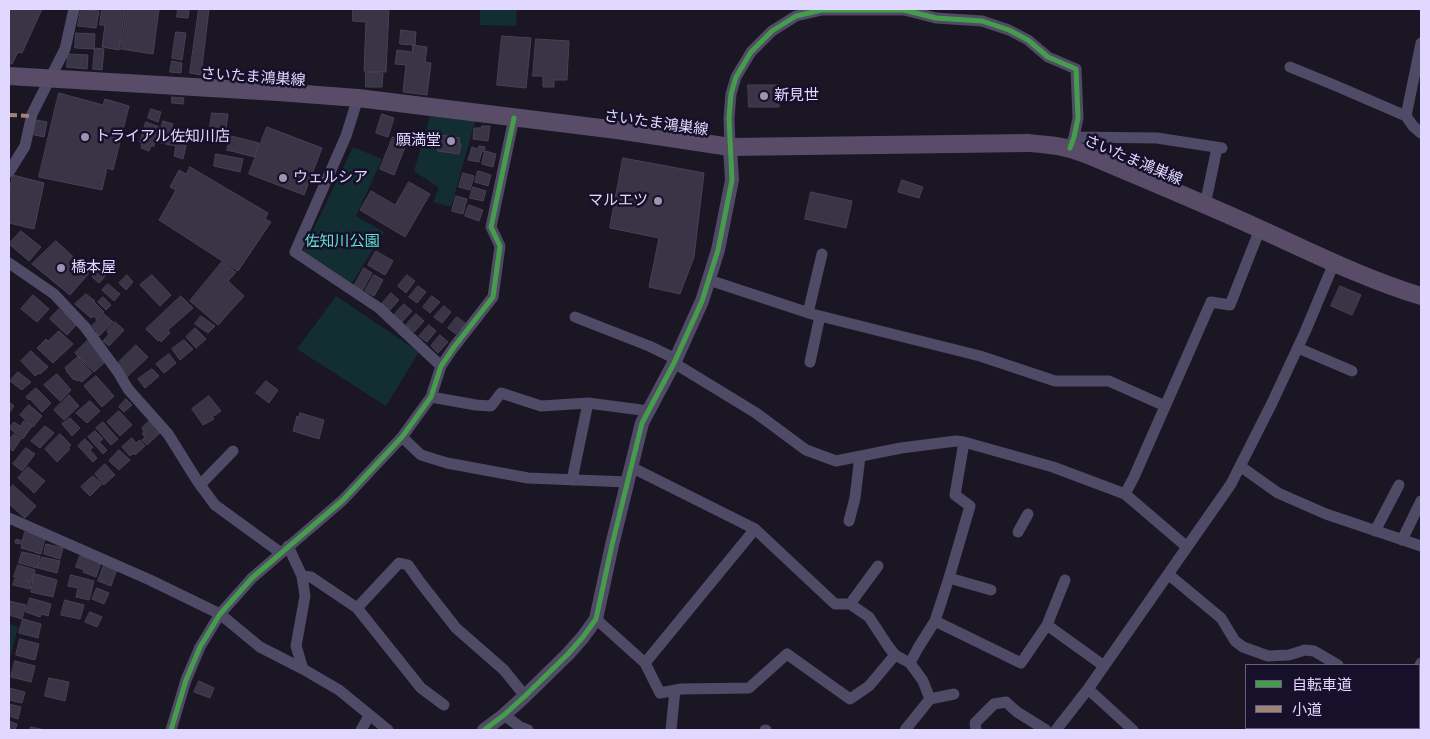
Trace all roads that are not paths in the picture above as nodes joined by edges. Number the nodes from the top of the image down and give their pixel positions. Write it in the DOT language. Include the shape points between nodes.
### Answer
graph roads {
  1 [pos="74,9"];
  2 [pos="904,9"];
  3 [pos="1421,42"];
  4 [pos="1290,68"];
  5 [pos="9,76"];
  6 [pos="50,79"];
  7 [pos="358,98"];
  8 [pos="1406,116"];
  9 [pos="514,118"];
  10 [pos="1421,133"];
  11 [pos="1072,143"];
  12 [pos="730,148"];
  13 [pos="9,172"];
  14 [pos="1205,205"];
  15 [pos="1260,229"];
  16 [pos="822,254"];
  17 [pos="9,263"];
  18 [pos="1334,263"];
  19 [pos="709,280"];
  20 [pos="1421,296"];
  21 [pos="814,314"];
  22 [pos="575,317"];
  23 [pos="1298,348"];
  24 [pos="675,361"];
  25 [pos="810,362"];
  26 [pos="441,366"];
  27 [pos="1352,371"];
  28 [pos="431,397"];
  29 [pos="588,403"];
  30 [pos="1165,406"];
  31 [pos="649,411"];
  32 [pos="402,437"];
  33 [pos="964,442"];
  34 [pos="233,451"];
  35 [pos="860,456"];
  36 [pos="1240,466"];
  37 [pos="631,468"];
  38 [pos="572,480"];
  39 [pos="628,482"];
  40 [pos="1399,485"];
  41 [pos="200,486"];
  42 [pos="1125,494"];
  43 [pos="1421,501"];
  44 [pos="1028,514"];
  45 [pos="9,518"];
  46 [pos="850,522"];
  47 [pos="755,528"];
  48 [pos="1375,531"];
  49 [pos="1018,532"];
  50 [pos="1402,540"];
  51 [pos="1421,546"];
  52 [pos="1187,547"];
  53 [pos="285,549"];
  54 [pos="878,566"];
  55 [pos="1168,574"];
  56 [pos="302,576"];
  57 [pos="949,578"];
  58 [pos="1065,580"];
  59 [pos="991,590"];
  60 [pos="850,604"];
  61 [pos="357,608"];
  62 [pos="220,614"];
  63 [pos="596,619"];
  64 [pos="934,621"];
  65 [pos="1047,625"];
  66 [pos="895,655"];
  67 [pos="645,663"];
  68 [pos="910,663"];
  69 [pos="1336,664"];
  70 [pos="1104,666"];
  71 [pos="303,669"];
  72 [pos="1088,689"];
  73 [pos="674,690"];
  74 [pos="954,694"];
  75 [pos="525,696"];
  76 [pos="930,699"];
  77 [pos="444,705"];
  78 [pos="504,715"];
  79 [pos="369,716"];
  80 [pos="172,730"];
  81 [pos="361,730"];
  82 [pos="388,730"];
  83 [pos="484,730"];
  84 [pos="528,730"];
  85 [pos="671,730"];
  86 [pos="905,730"];
  87 [pos="976,730"];
  88 [pos="1055,730"];
  89 [pos="1132,730"];
  1 -- 6 [label="street" via="65,49"];
  2 -- 11 [label="street" via="936,18 982,21 1009,30 1028,40 1048,57 1076,68 1078,118"];
  2 -- 12 [label="street" via="822,10 796,16 772,31 751,52 736,77 731,94"];
  3 -- 8 [label="street"];
  4 -- 8 [label="street"];
  5 -- 6 [label="main road, さいたま鴻巣線"];
  6 -- 7 [label="main road, さいたま鴻巣線"];
  6 -- 13 [label="street" via="32,114 25,146"];
  7 -- 9 [label="main road, さいたま鴻巣線"];
  7 -- 26 [label="street" via="346,136 295,252 379,308"];
  8 -- 10 [label="street"];
  9 -- 12 [label="main road, さいたま鴻巣線"];
  9 -- 26 [label="street" via="491,228 500,246 492,297"];
  11 -- 12 [label="main road, さいたま鴻巣線"];
  11 -- 14 [label="main road, さいたま鴻巣線"];
  11 -- 14 [label="street" via="1157,138 1220,148"];
  12 -- 19 [label="street" via="732,180"];
  14 -- 15 [label="main road, さいたま鴻巣線"];
  15 -- 18 [label="main road, さいたま鴻巣線"];
  15 -- 30 [label="street" via="1230,305 1211,302"];
  16 -- 21 [label="street"];
  17 -- 41 [label="street" via="54,294 85,328 128,389 168,434"];
  18 -- 20 [label="main road, さいたま鴻巣線"];
  18 -- 23 [label="street"];
  19 -- 21 [label="street"];
  19 -- 24 [label="street"];
  21 -- 25 [label="street"];
  21 -- 30 [label="street" via="980,356 1056,381 1109,381"];
  22 -- 24 [label="street" via="648,346"];
  23 -- 27 [label="street"];
  23 -- 36 [label="street"];
  24 -- 31 [label="street"];
  24 -- 35 [label="street" via="756,413 806,450 836,461"];
  26 -- 28 [label="street"];
  28 -- 29 [label="street" via="491,406 502,393 541,406"];
  28 -- 32 [label="street"];
  29 -- 31 [label="street"];
  29 -- 38 [label="street"];
  30 -- 42 [label="street"];
  31 -- 37 [label="street" via="642,424"];
  32 -- 38 [label="street" via="421,455 447,463 528,478"];
  32 -- 53 [label="street" via="342,500"];
  33 -- 35 [label="street" via="900,448"];
  33 -- 42 [label="street" via="1054,467"];
  33 -- 57 [label="street" via="954,495 970,506"];
  34 -- 41 [label="street"];
  35 -- 46 [label="street"];
  36 -- 48 [label="street" via="1278,493"];
  36 -- 52 [label="street"];
  37 -- 39 [label="street"];
  37 -- 47 [label="street"];
  38 -- 39 [label="street"];
  39 -- 63 [label="street"];
  40 -- 48 [label="street"];
  41 -- 53 [label="street" via="215,505"];
  42 -- 52 [label="street"];
  43 -- 50 [label="street"];
  44 -- 49 [label="street"];
  45 -- 62 [label="street"];
  47 -- 60 [label="street" via="835,604"];
  47 -- 67 [label="street"];
  48 -- 50 [label="street"];
  50 -- 51 [label="street"];
  52 -- 55 [label="street"];
  53 -- 56 [label="street"];
  53 -- 62 [label="street" via="252,578"];
  54 -- 60 [label="street"];
  55 -- 69 [label="street" via="1221,618 1242,647 1268,656 1314,651"];
  55 -- 70 [label="street"];
  56 -- 61 [label="street" via="311,577"];
  56 -- 71 [label="street" via="305,596 296,646"];
  57 -- 59 [label="street"];
  57 -- 64 [label="street"];
  58 -- 65 [label="street"];
  60 -- 66 [label="street" via="869,617"];
  61 -- 75 [label="street" via="399,563 408,565 456,628 504,670"];
  61 -- 77 [label="street" via="421,688"];
  62 -- 71 [label="street" via="260,647"];
  62 -- 80 [label="street" via="200,647 186,680"];
  63 -- 67 [label="street"];
  63 -- 75 [label="street" via="583,638"];
  64 -- 65 [label="street" via="1021,663"];
  64 -- 68 [label="street"];
  65 -- 70 [label="street"];
  66 -- 68 [label="street"];
  66 -- 73 [label="street" via="869,686 850,699 787,654 748,688"];
  67 -- 73 [label="street" via="660,693"];
  68 -- 76 [label="street" via="923,681"];
  70 -- 72 [label="street"];
  71 -- 79 [label="street" via="339,690"];
  72 -- 88 [label="street"];
  72 -- 89 [label="street"];
  73 -- 85 [label="street"];
  74 -- 76 [label="street"];
  75 -- 78 [label="street"];
  76 -- 86 [label="street"];
  78 -- 83 [label="street"];
  78 -- 84 [label="street"];
  79 -- 81 [label="street"];
  79 -- 82 [label="street"];
  87 -- 88 [label="street" via="975,724 994,704 1006,702 1017,712"];
}
